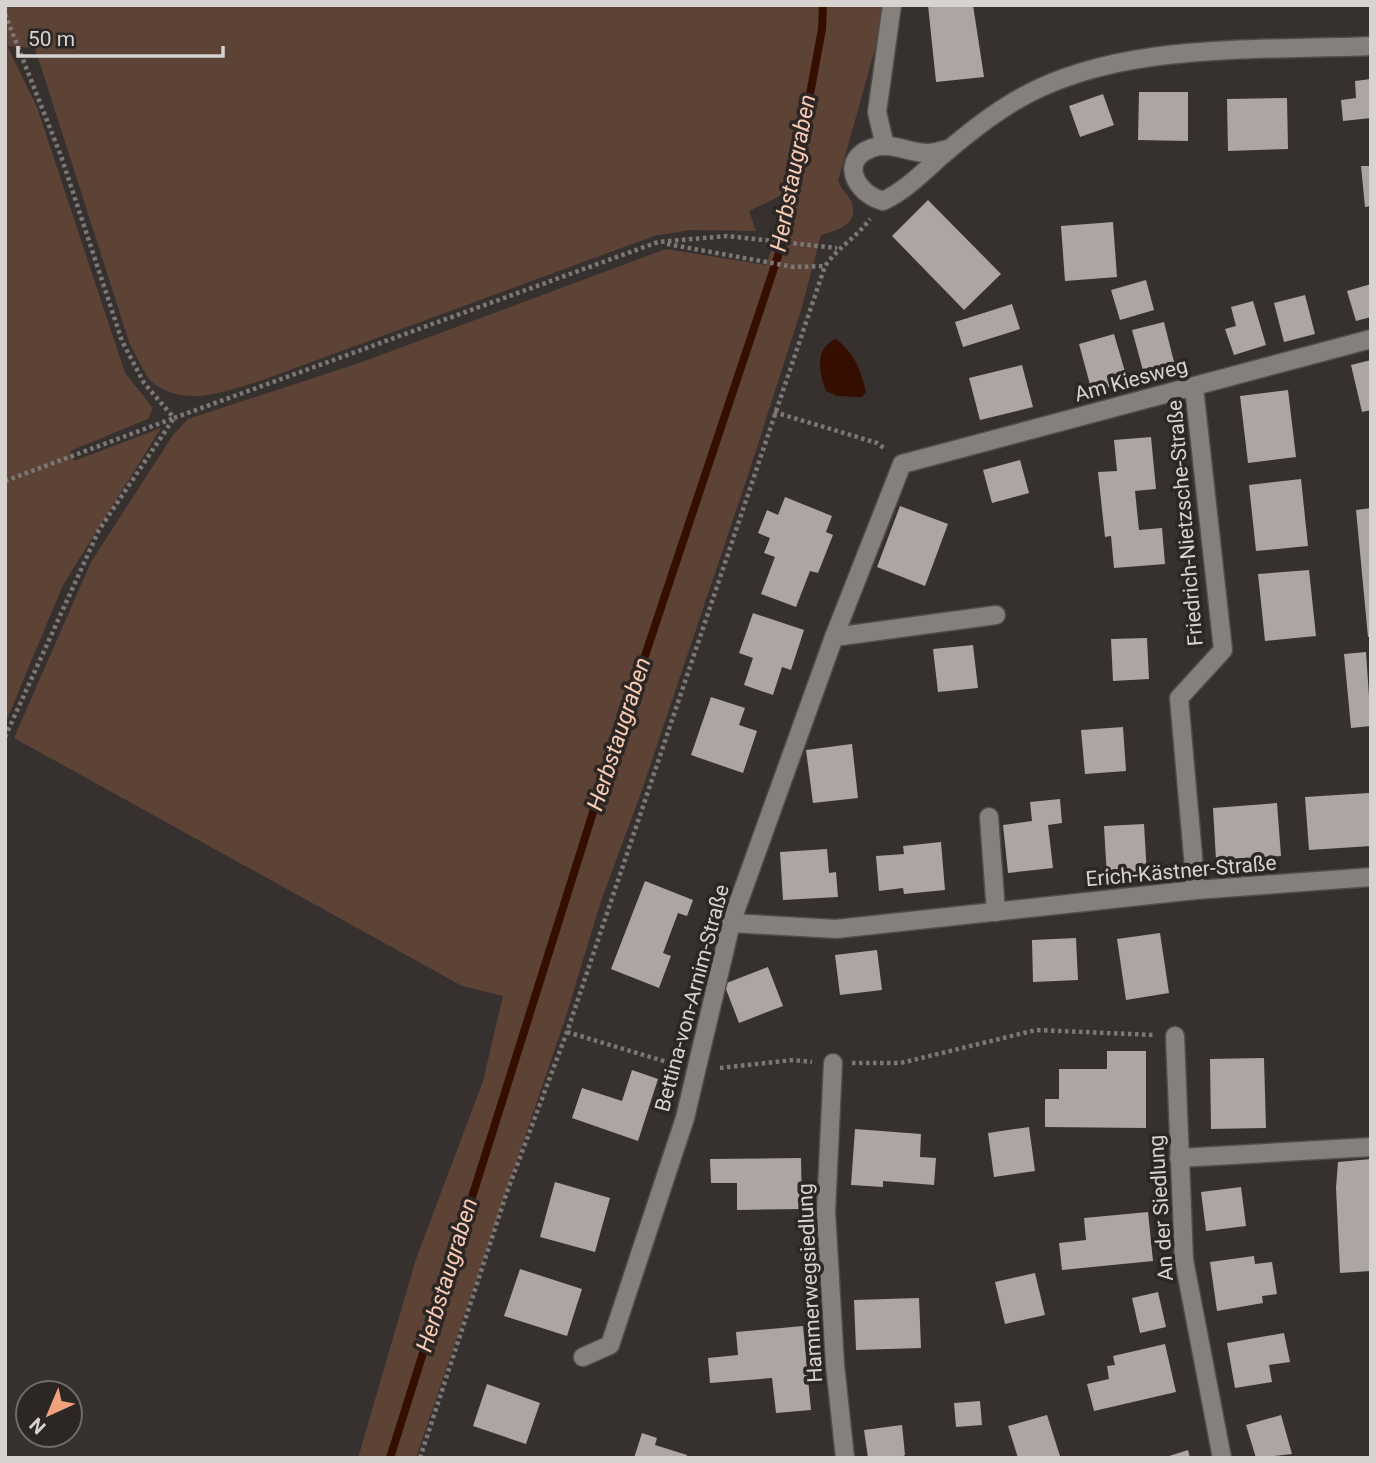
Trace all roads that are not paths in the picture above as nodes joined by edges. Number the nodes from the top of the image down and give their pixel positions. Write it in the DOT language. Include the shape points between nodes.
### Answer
graph roads {
  1 [pos="892,5"];
  2 [pos="1371,46"];
  3 [pos="885,146"];
  4 [pos="948,149"];
  5 [pos="1371,339"];
  6 [pos="1194,387"];
  7 [pos="902,464"];
  8 [pos="996,615"];
  9 [pos="834,637"];
  10 [pos="989,817"];
  11 [pos="1371,877"];
  12 [pos="1196,890"];
  13 [pos="996,912"];
  14 [pos="731,923"];
  15 [pos="1175,1036"];
  16 [pos="833,1063"];
  17 [pos="1371,1147"];
  18 [pos="1179,1158"];
  19 [pos="583,1357"];
  20 [pos="845,1458"];
  21 [pos="1222,1458"];
  1 -- 3 [label="street" via="877,111"];
  2 -- 4 [label="street" via="1177,54 1103,67 1058,80 1015,101"];
  3 -- 4 [label="street" via="927,153"];
  3 -- 4 [label="street" via="859,157 854,176 869,197 883,201 897,195"];
  5 -- 6 [label="street, Am Kiesweg"];
  6 -- 7 [label="street, Am Kiesweg"];
  6 -- 12 [label="street, Friedrich-Nietzsche-Straße" via="1223,650 1179,698"];
  7 -- 9 [label="street, Bettina-von-Arnim-Straße"];
  8 -- 9 [label="street"];
  9 -- 14 [label="street, Bettina-von-Arnim-Straße"];
  10 -- 13 [label="street"];
  11 -- 12 [label="street, Erich-Kästner-Straße"];
  12 -- 13 [label="street, Erich-Kästner-Straße"];
  13 -- 14 [label="street, Erich-Kästner-Straße" via="836,929"];
  14 -- 19 [label="street, Bettina-von-Arnim-Straße" via="685,1118 610,1345"];
  15 -- 18 [label="street, An der Siedlung"];
  16 -- 20 [label="street, Hammerwegsiedlung" via="825,1211"];
  17 -- 18 [label="street"];
  18 -- 21 [label="street, An der Siedlung" via="1184,1259"];
}
